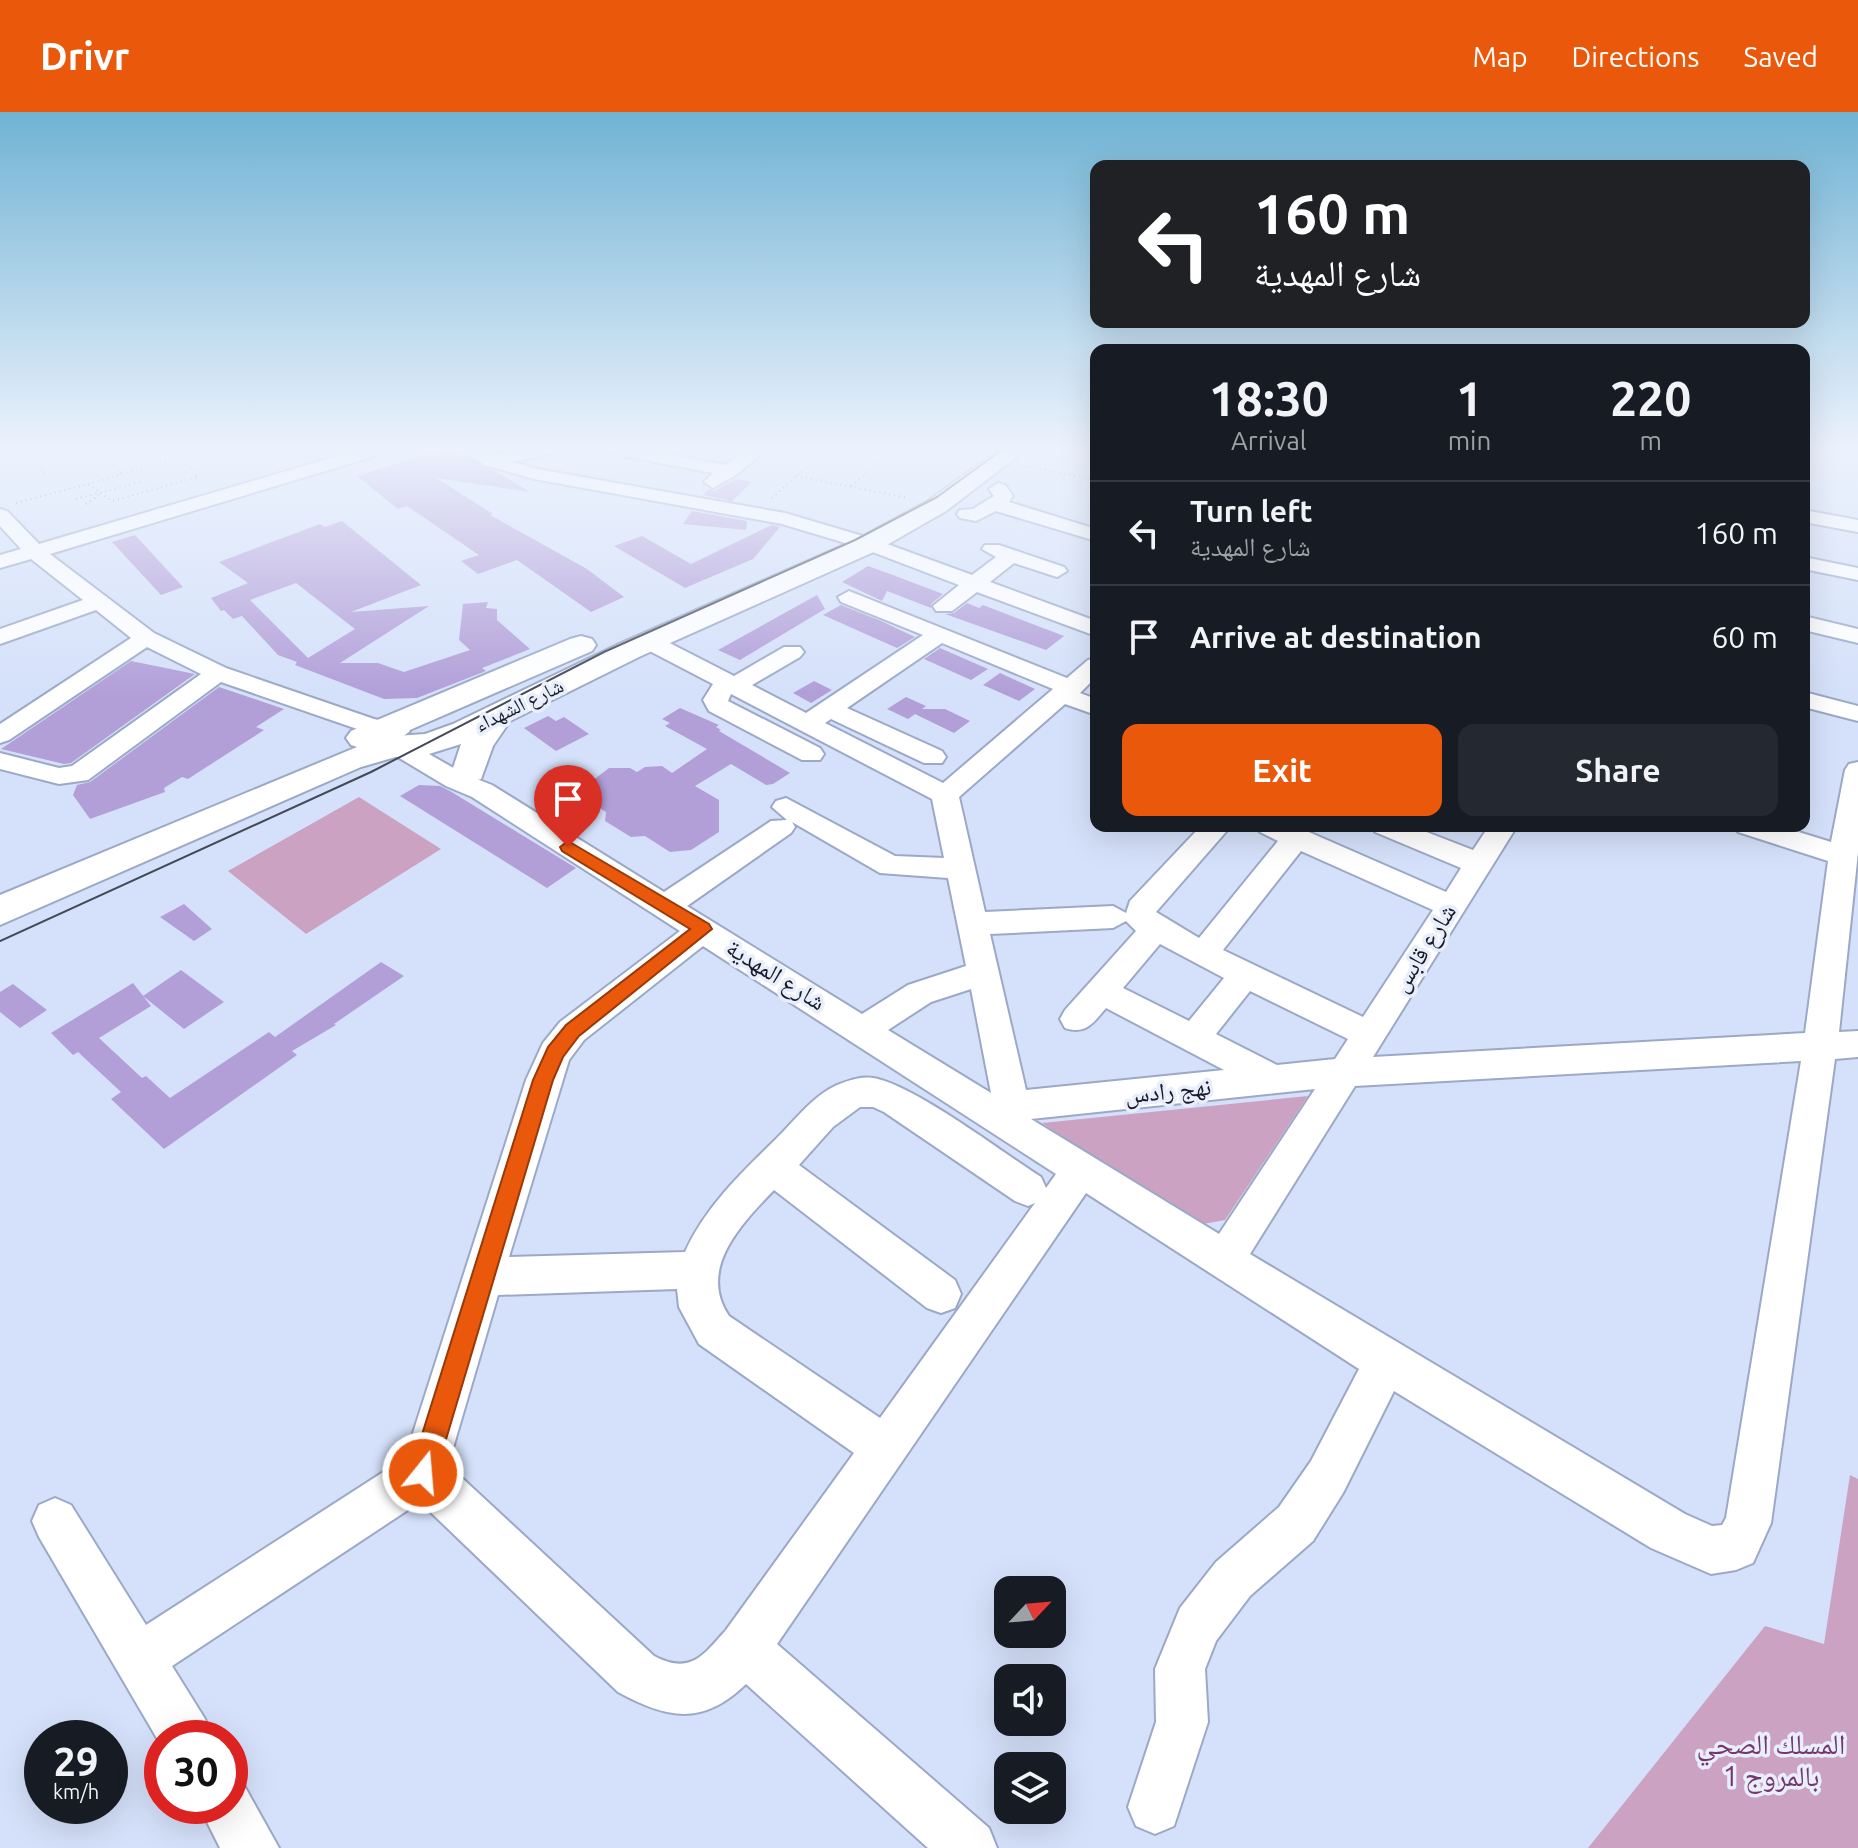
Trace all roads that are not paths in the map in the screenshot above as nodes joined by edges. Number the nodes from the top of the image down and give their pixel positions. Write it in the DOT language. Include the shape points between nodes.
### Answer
graph roads {
  1 [pos="21,530"];
  2 [pos="108,530"];
  3 [pos="823,530"];
  4 [pos="867,530"];
  5 [pos="877,530"];
  6 [pos="854,539"];
  7 [pos="35,552"];
  8 [pos="0,562"];
  9 [pos="1810,564"];
  10 [pos="894,567"];
  11 [pos="1057,571"];
  12 [pos="1858,574"];
  13 [pos="970,587"];
  14 [pos="849,597"];
  15 [pos="98,602"];
  16 [pos="944,606"];
  17 [pos="1810,624"];
  18 [pos="1090,627"];
  19 [pos="940,634"];
  20 [pos="1858,636"];
  21 [pos="0,637"];
  22 [pos="146,638"];
  23 [pos="648,641"];
  24 [pos="792,652"];
  25 [pos="1090,671"];
  26 [pos="218,673"];
  27 [pos="730,684"];
  28 [pos="1067,692"];
  29 [pos="1810,701"];
  30 [pos="489,703"];
  31 [pos="1090,705"];
  32 [pos="830,709"];
  33 [pos="1858,714"];
  34 [pos="807,724"];
  35 [pos="381,733"];
  36 [pos="0,735"];
  37 [pos="428,753"];
  38 [pos="811,754"];
  39 [pos="933,757"];
  40 [pos="0,761"];
  41 [pos="1858,770"];
  42 [pos="476,781"];
  43 [pos="945,795"];
  44 [pos="1212,832"];
  45 [pos="1283,832"];
  46 [pos="1400,832"];
  47 [pos="1497,832"];
  48 [pos="1769,832"];
  49 [pos="1843,856"];
  50 [pos="1477,863"];
  51 [pos="961,868"];
  52 [pos="0,892"];
  53 [pos="665,906"];
  54 [pos="1451,906"];
  55 [pos="0,911"];
  56 [pos="1113,917"];
  57 [pos="973,924"];
  58 [pos="703,929"];
  59 [pos="1155,930"];
  60 [pos="1203,954"];
  61 [pos="984,975"];
  62 [pos="1244,975"];
  63 [pos="1101,991"];
  64 [pos="1077,1019"];
  65 [pos="864,1031"];
  66 [pos="1370,1035"];
  67 [pos="1194,1039"];
  68 [pos="1839,1045"];
  69 [pos="1348,1072"];
  70 [pos="1273,1079"];
  71 [pos="1000,1108"];
  72 [pos="773,1167"];
  73 [pos="1081,1169"];
  74 [pos="1028,1189"];
  75 [pos="1225,1259"];
  76 [pos="698,1270"];
  77 [pos="482,1277"];
  78 [pos="941,1294"];
  79 [pos="1386,1362"];
  80 [pos="884,1447"];
  81 [pos="423,1473"];
  82 [pos="55,1521"];
  83 [pos="744,1648"];
  84 [pos="138,1659"];
  85 [pos="175,1720"];
  86 [pos="1155,1807"];
  87 [pos="237,1824"];
  88 [pos="251,1848"];
  89 [pos="969,1848"];
  1 -- 7 [label="street"];
  2 -- 7 [label="street"];
  3 -- 6 [label="street"];
  4 -- 6 [label="main road, شارع الشهداء"];
  5 -- 6 [label="main road, شارع الشهداء"];
  6 -- 13 [label="street"];
  6 -- 23 [label="main road, شارع الشهداء"];
  6 -- 30 [label="main road, شارع الشهداء"];
  7 -- 8 [label="street"];
  7 -- 15 [label="street"];
  9 -- 12 [label="street"];
  10 -- 13 [label="street"];
  11 -- 13 [label="street" via="1000,552"];
  13 -- 16 [label="street"];
  13 -- 18 [label="street"];
  14 -- 19 [label="street"];
  15 -- 21 [label="street"];
  15 -- 22 [label="street"];
  17 -- 20 [label="street"];
  19 -- 28 [label="street"];
  19 -- 32 [label="street"];
  22 -- 26 [label="street"];
  22 -- 36 [label="street"];
  23 -- 27 [label="street"];
  23 -- 30 [label="main road, شارع الشهداء"];
  24 -- 27 [label="street"];
  25 -- 28 [label="street"];
  26 -- 35 [label="street"];
  26 -- 40 [label="street" via="79,774 59,776"];
  27 -- 34 [label="street"];
  27 -- 38 [label="street" via="715,700 718,706"];
  28 -- 31 [label="street"];
  28 -- 43 [label="street"];
  29 -- 33 [label="street"];
  30 -- 35 [label="main road, شارع الشهداء"];
  30 -- 37 [label="main road" via="442,717 432,729"];
  30 -- 42 [label="main road" via="476,746"];
  32 -- 34 [label="street"];
  32 -- 39 [label="street"];
  34 -- 43 [label="street"];
  35 -- 37 [label="main road, شارع الشهداء"];
  35 -- 52 [label="main road, شارع الشهداء"];
  35 -- 55 [label="main road, شارع الشهداء" via="349,760"];
  37 -- 42 [label="street, شارع المهدية"];
  41 -- 49 [label="street"];
  42 -- 53 [label="street, شارع المهدية"];
  43 -- 51 [label="street"];
  44 -- 59 [label="street" via="1141,909 1140,919"];
  45 -- 54 [label="street"];
  45 -- 60 [label="street"];
  46 -- 50 [label="street"];
  47 -- 50 [label="street, شارع قابس"];
  48 -- 49 [label="street"];
  49 -- 68 [label="street"];
  50 -- 54 [label="street, شارع قابس"];
  51 -- 53 [label="street" via="890,866 783,817"];
  51 -- 57 [label="street"];
  53 -- 58 [label="street, شارع المهدية"];
  54 -- 66 [label="street, شارع قابس"];
  56 -- 57 [label="street"];
  57 -- 61 [label="street"];
  58 -- 65 [label="street, شارع المهدية"];
  58 -- 77 [label="street" via="572,1031 555,1053"];
  59 -- 60 [label="street"];
  59 -- 63 [label="street"];
  60 -- 62 [label="street"];
  61 -- 65 [label="street" via="924,990"];
  61 -- 71 [label="street"];
  62 -- 66 [label="street"];
  62 -- 67 [label="street"];
  63 -- 64 [label="street"];
  63 -- 67 [label="street"];
  65 -- 71 [label="street, شارع المهدية"];
  66 -- 69 [label="street, شارع قابس"];
  67 -- 70 [label="street"];
  68 -- 69 [label="street, نهج رادس"];
  68 -- 79 [label="street, شارع المهدية" via="1748,1523 1736,1546 1711,1550 1668,1531"];
  69 -- 70 [label="street, نهج رادس"];
  69 -- 75 [label="street, شارع قابس"];
  70 -- 71 [label="street, نهج رادس"];
  71 -- 73 [label="street, شارع المهدية"];
  72 -- 74 [label="street" via="840,1099 869,1091 896,1102"];
  72 -- 76 [label="street" via="718,1226"];
  72 -- 78 [label="street"];
  73 -- 75 [label="street, شارع المهدية"];
  73 -- 80 [label="street"];
  75 -- 79 [label="street, شارع المهدية"];
  76 -- 77 [label="street"];
  76 -- 80 [label="street" via="698,1302 714,1330"];
  77 -- 81 [label="street"];
  79 -- 86 [label="street" via="1327,1477 1296,1524 1233,1579 1197,1625 1180,1669 1182,1722"];
  80 -- 83 [label="street"];
  81 -- 83 [label="street" via="636,1674 662,1690 692,1690 722,1675"];
  81 -- 84 [label="street"];
  82 -- 84 [label="street"];
  83 -- 89 [label="street"];
  84 -- 85 [label="street"];
  87 -- 88 [label="street"];
}
